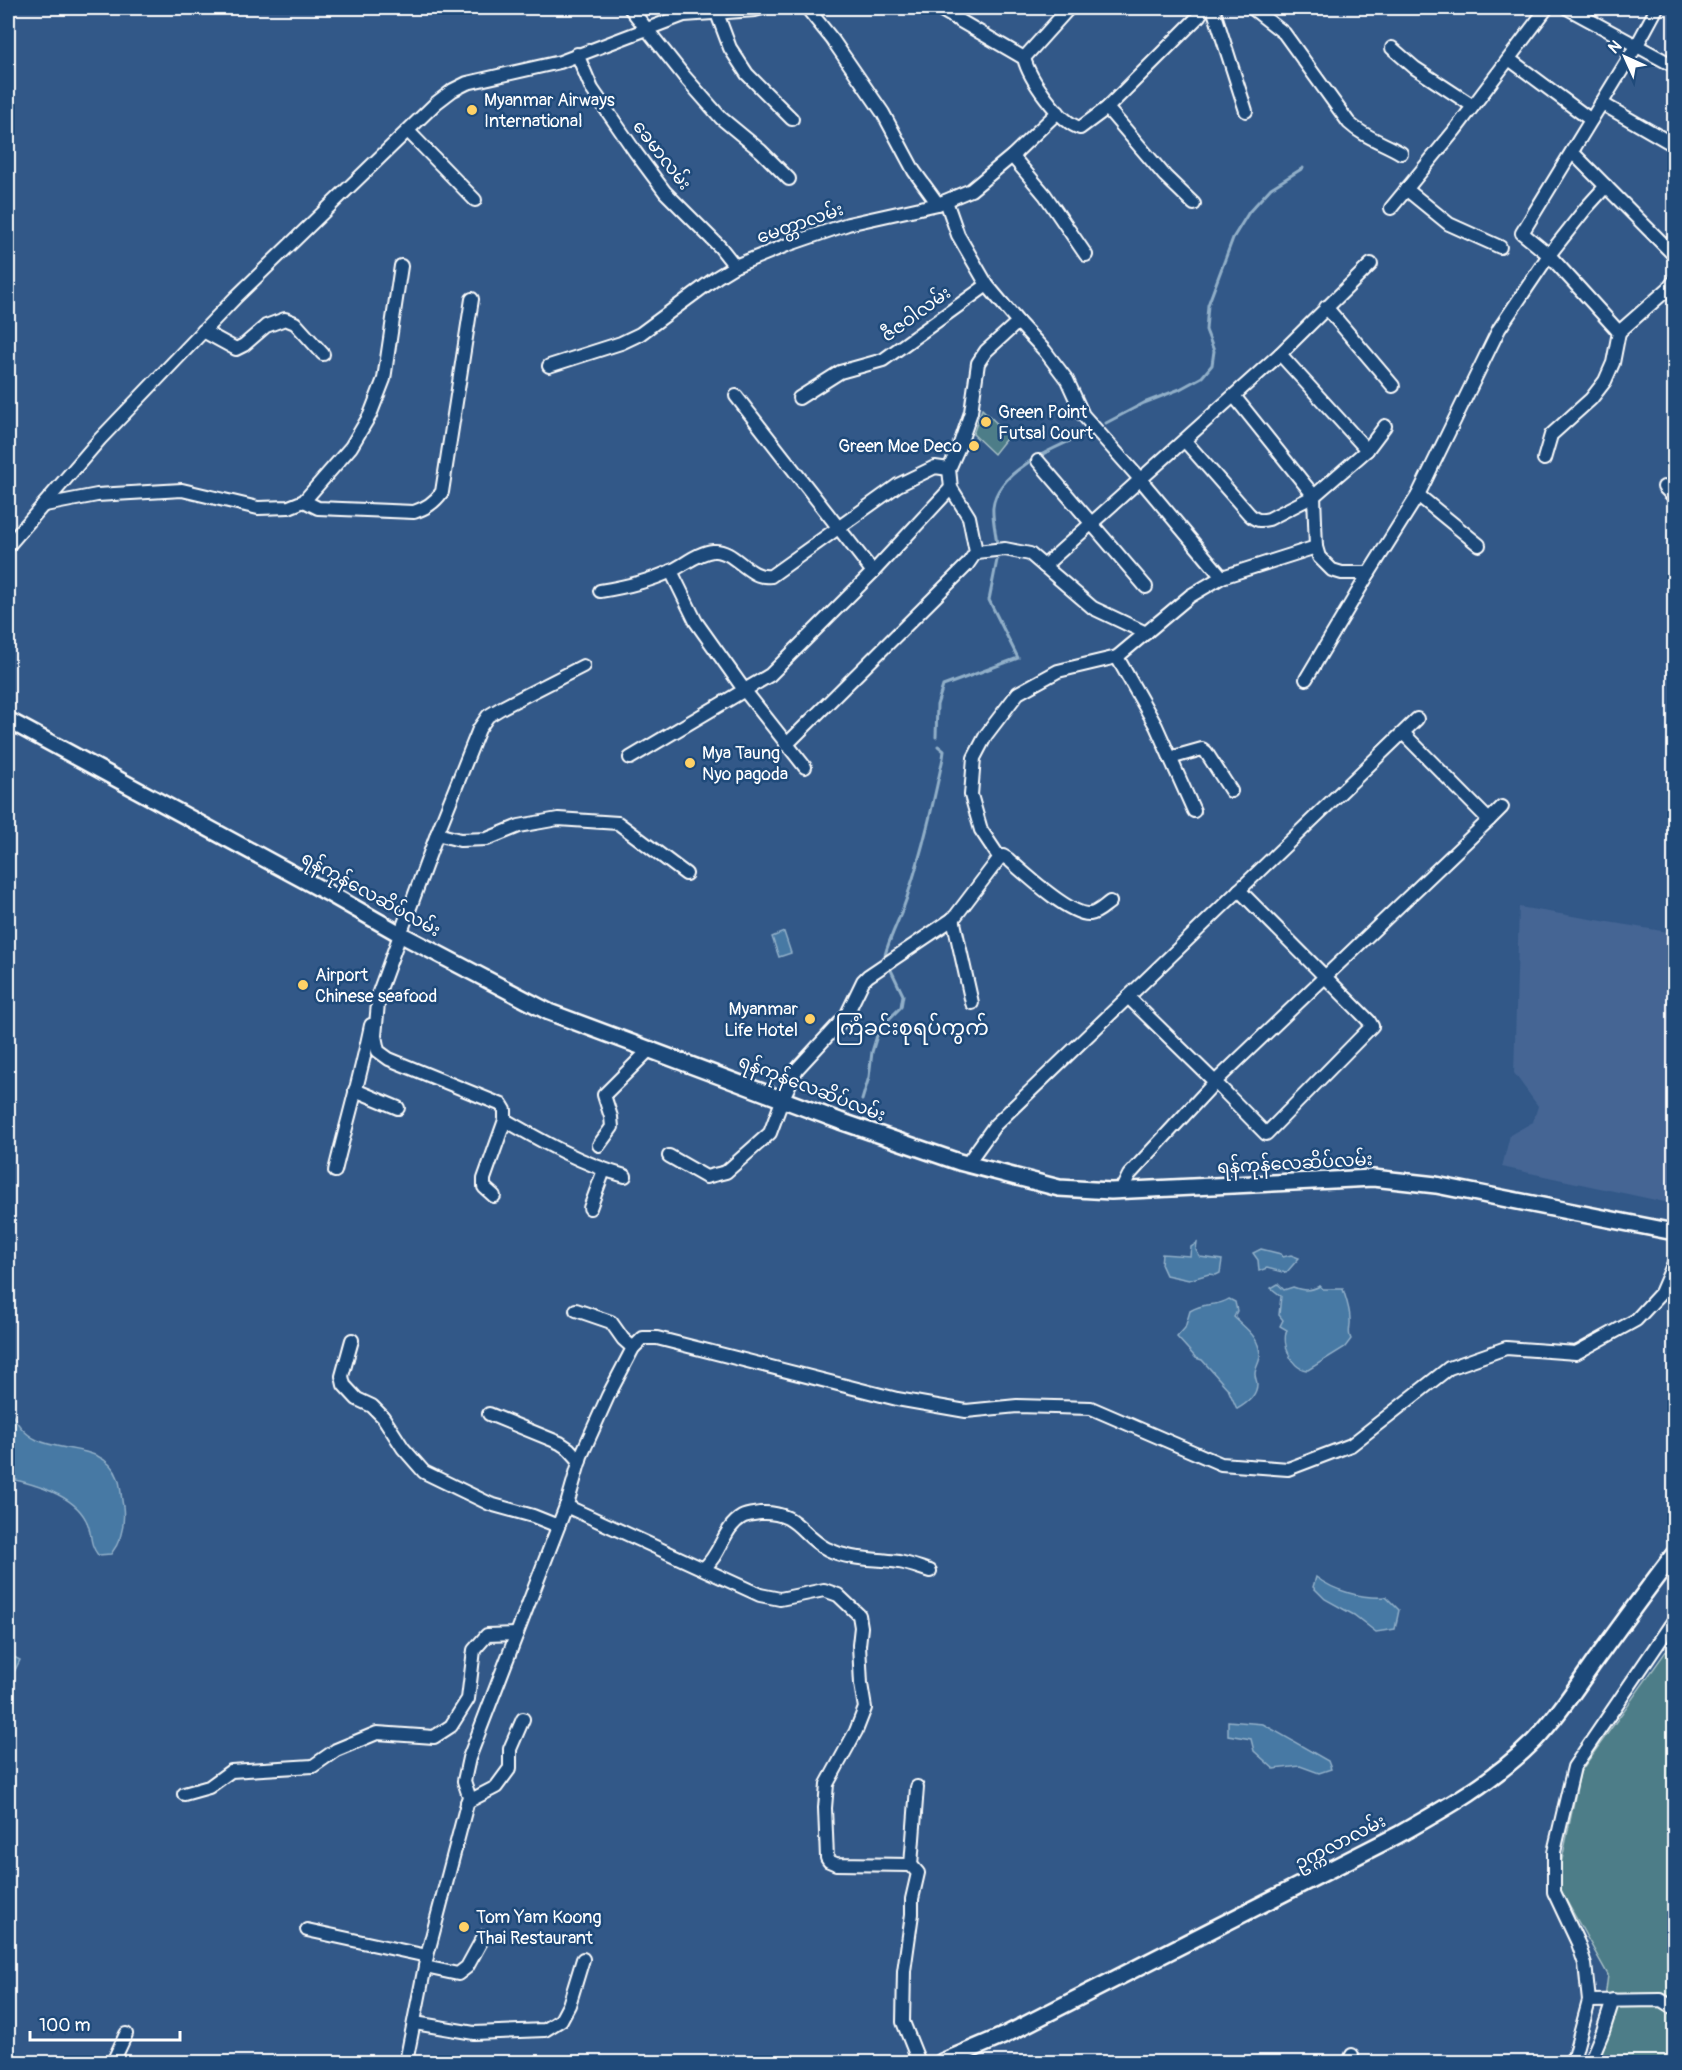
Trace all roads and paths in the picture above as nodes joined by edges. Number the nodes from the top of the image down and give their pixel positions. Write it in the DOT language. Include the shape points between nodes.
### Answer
graph roads {
  1 [pos="630,8"];
  2 [pos="763,8"];
  3 [pos="807,8"];
  4 [pos="938,8"];
  5 [pos="1069,8"];
  6 [pos="1204,8"];
  7 [pos="1213,8"];
  8 [pos="1252,8"];
  9 [pos="1547,8"];
  10 [pos="1567,8"];
  11 [pos="1657,8"];
  12 [pos="716,10"];
  13 [pos="648,28"];
  14 [pos="1637,45"];
  15 [pos="1392,48"];
  16 [pos="577,54"];
  17 [pos="1024,57"];
  18 [pos="1509,59"];
  19 [pos="1674,66"];
  20 [pos="1601,103"];
  21 [pos="1473,106"];
  22 [pos="1107,108"];
  23 [pos="1246,111"];
  24 [pos="1058,112"];
  25 [pos="792,119"];
  26 [pos="1591,120"];
  27 [pos="408,131"];
  28 [pos="1674,145"];
  29 [pos="1572,152"];
  30 [pos="1401,153"];
  31 [pos="1012,156"];
  32 [pos="789,179"];
  33 [pos="1606,186"];
  34 [pos="1406,189"];
  35 [pos="475,200"];
  36 [pos="942,203"];
  37 [pos="1194,204"];
  38 [pos="1391,208"];
  39 [pos="1500,247"];
  40 [pos="1086,255"];
  41 [pos="1549,255"];
  42 [pos="1674,255"];
  43 [pos="1371,264"];
  44 [pos="401,266"];
  45 [pos="735,266"];
  46 [pos="987,285"];
  47 [pos="1673,287"];
  48 [pos="472,299"];
  49 [pos="1326,308"];
  50 [pos="1018,322"];
  51 [pos="203,331"];
  52 [pos="1619,332"];
  53 [pos="323,354"];
  54 [pos="1280,354"];
  55 [pos="549,366"];
  56 [pos="1393,386"];
  57 [pos="736,396"];
  58 [pos="1234,396"];
  59 [pos="799,398"];
  60 [pos="1385,426"];
  61 [pos="1185,441"];
  62 [pos="1367,450"];
  63 [pos="1544,459"];
  64 [pos="1038,461"];
  65 [pos="949,469"];
  66 [pos="1140,479"];
  67 [pos="1664,487"];
  68 [pos="951,488"];
  69 [pos="1418,495"];
  70 [pos="1314,496"];
  71 [pos="1674,497"];
  72 [pos="304,501"];
  73 [pos="45,505"];
  74 [pos="1092,524"];
  75 [pos="839,527"];
  76 [pos="1479,545"];
  77 [pos="8,546"];
  78 [pos="1316,547"];
  79 [pos="976,552"];
  80 [pos="1044,566"];
  81 [pos="671,571"];
  82 [pos="873,572"];
  83 [pos="1369,573"];
  84 [pos="1222,577"];
  85 [pos="1146,587"];
  86 [pos="600,591"];
  87 [pos="1146,633"];
  88 [pos="1117,657"];
  89 [pos="583,666"];
  90 [pos="1306,679"];
  91 [pos="745,691"];
  92 [pos="1417,719"];
  93 [pos="8,720"];
  94 [pos="1403,733"];
  95 [pos="786,745"];
  96 [pos="630,759"];
  97 [pos="1170,759"];
  98 [pos="805,767"];
  99 [pos="1231,791"];
  100 [pos="1502,807"];
  101 [pos="1194,811"];
  102 [pos="1489,820"];
  103 [pos="436,834"];
  104 [pos="999,857"];
  105 [pos="686,874"];
  106 [pos="1239,890"];
  107 [pos="1110,902"];
  108 [pos="953,918"];
  109 [pos="400,934"];
  110 [pos="1325,977"];
  111 [pos="1128,997"];
  112 [pos="972,1003"];
  113 [pos="377,1007"];
  114 [pos="651,1048"];
  115 [pos="1215,1082"];
  116 [pos="355,1090"];
  117 [pos="783,1098"];
  118 [pos="398,1108"];
  119 [pos="505,1120"];
  120 [pos="599,1145"];
  121 [pos="669,1156"];
  122 [pos="967,1164"];
  123 [pos="604,1170"];
  124 [pos="335,1171"];
  125 [pos="625,1176"];
  126 [pos="1121,1191"];
  127 [pos="494,1196"];
  128 [pos="590,1208"];
  129 [pos="1674,1232"];
  130 [pos="1674,1263"];
  131 [pos="576,1310"];
  132 [pos="352,1340"];
  133 [pos="633,1348"];
  134 [pos="489,1414"];
  135 [pos="580,1461"];
  136 [pos="566,1506"];
  137 [pos="558,1526"];
  138 [pos="1674,1554"];
  139 [pos="704,1568"];
  140 [pos="930,1571"];
  141 [pos="1674,1620"];
  142 [pos="517,1635"];
  143 [pos="523,1719"];
  144 [pos="917,1787"];
  145 [pos="184,1794"];
  146 [pos="467,1802"];
  147 [pos="911,1865"];
  148 [pos="307,1930"];
  149 [pos="484,1936"];
  150 [pos="583,1959"];
  151 [pos="426,1961"];
  152 [pos="1613,2000"];
  153 [pos="1589,2001"];
  154 [pos="1674,2008"];
  155 [pos="415,2023"];
  156 [pos="126,2034"];
  157 [pos="1573,2061"];
  158 [pos="113,2062"];
  159 [pos="406,2062"];
  160 [pos="920,2062"];
  161 [pos="942,2062"];
  162 [pos="1590,2062"];
  1 -- 13 [label="street"];
  2 -- 12 [label="street"];
  3 -- 36 [label="street" via="883,113 914,171"];
  4 -- 17 [label="street"];
  5 -- 17 [label="street"];
  6 -- 22 [label="street"];
  7 -- 23 [label="street"];
  8 -- 30 [label="street" via="1284,33 1349,123 1361,134"];
  9 -- 18 [label="street"];
  10 -- 14 [label="street"];
  11 -- 14 [label="street"];
  12 -- 13 [label="street" via="684,15"];
  12 -- 25 [label="street" via="730,48 747,74"];
  13 -- 16 [label="street"];
  13 -- 32 [label="street" via="721,118"];
  14 -- 19 [label="street"];
  14 -- 20 [label="street"];
  15 -- 21 [label="street"];
  16 -- 27 [label="street" via="560,62 467,83 436,103"];
  16 -- 45 [label="street, ခေမာလမ်း" via="592,89 665,192"];
  17 -- 24 [label="street" via="1031,76"];
  18 -- 21 [label="street"];
  18 -- 26 [label="street"];
  20 -- 26 [label="street"];
  20 -- 28 [label="street"];
  21 -- 34 [label="street"];
  22 -- 24 [label="street" via="1080,128"];
  22 -- 37 [label="street"];
  24 -- 31 [label="street, မေတ္တာလမ်း"];
  26 -- 29 [label="street"];
  27 -- 35 [label="street"];
  27 -- 51 [label="street"];
  29 -- 33 [label="street"];
  29 -- 41 [label="street" via="1522,233"];
  31 -- 36 [label="street, မေတ္တာလမ်း" via="971,190"];
  31 -- 40 [label="street" via="1045,195"];
  33 -- 41 [label="street"];
  33 -- 42 [label="street"];
  34 -- 38 [label="street"];
  34 -- 39 [label="street" via="1449,224"];
  36 -- 45 [label="street, မေတ္တာလမ်း" via="848,224"];
  36 -- 46 [label="street"];
  41 -- 52 [label="street"];
  41 -- 69 [label="street" via="1499,329"];
  43 -- 49 [label="street"];
  44 -- 72 [label="street" via="384,379 370,415 351,447"];
  45 -- 55 [label="street, မေတ္တာလမ်း" via="640,334"];
  46 -- 50 [label="street"];
  46 -- 59 [label="street, ဇီဇဝါလမ်း" via="883,360 840,372"];
  47 -- 52 [label="street"];
  48 -- 72 [label="street" via="442,492 436,501 414,512 318,508"];
  49 -- 54 [label="street"];
  49 -- 56 [label="street"];
  50 -- 65 [label="street" via="978,363 972,412"];
  50 -- 66 [label="street" via="1067,380 1083,415"];
  51 -- 53 [label="street" via="236,349 266,326 285,319 295,323"];
  51 -- 73 [label="street" via="100,439"];
  52 -- 63 [label="street" via="1605,381 1551,435"];
  54 -- 58 [label="street"];
  54 -- 62 [label="street"];
  57 -- 75 [label="street"];
  58 -- 61 [label="street"];
  58 -- 70 [label="street"];
  60 -- 62 [label="street"];
  61 -- 66 [label="street"];
  61 -- 70 [label="street" via="1257,520 1269,519"];
  62 -- 70 [label="street"];
  64 -- 74 [label="street"];
  65 -- 68 [label="street"];
  65 -- 75 [label="street" via="935,467 898,486"];
  66 -- 74 [label="street"];
  66 -- 84 [label="street"];
  67 -- 71 [label="street"];
  68 -- 79 [label="street" via="969,517"];
  68 -- 82 [label="street"];
  69 -- 76 [label="street"];
  69 -- 83 [label="street"];
  70 -- 78 [label="street"];
  72 -- 73 [label="street" via="289,507 258,508 183,490 97,495"];
  73 -- 77 [label="street"];
  74 -- 80 [label="street"];
  74 -- 85 [label="street"];
  75 -- 81 [label="street" via="764,578 716,550"];
  75 -- 82 [label="street"];
  78 -- 83 [label="street" via="1319,557 1332,570"];
  78 -- 84 [label="street"];
  79 -- 80 [label="street" via="1005,549 1030,554"];
  79 -- 95 [label="street" via="968,565"];
  80 -- 87 [label="street" via="1093,608"];
  81 -- 86 [label="street" via="636,585"];
  81 -- 91 [label="street" via="696,622"];
  82 -- 91 [label="street" via="770,675"];
  83 -- 90 [label="street"];
  84 -- 87 [label="street" via="1190,596"];
  87 -- 88 [label="street"];
  88 -- 97 [label="street"];
  88 -- 104 [label="street" via="1058,671 1018,693 986,735 974,758 971,795 981,830"];
  89 -- 103 [label="street" via="488,716"];
  91 -- 95 [label="street"];
  91 -- 96 [label="street"];
  92 -- 94 [label="street"];
  93 -- 109 [label="main road, ရန်ကုန်လေဆိပ်လမ်း"];
  94 -- 102 [label="street"];
  94 -- 106 [label="street"];
  95 -- 98 [label="street"];
  97 -- 99 [label="street" via="1202,749"];
  97 -- 101 [label="street"];
  100 -- 102 [label="street"];
  102 -- 110 [label="street"];
  103 -- 105 [label="street" via="460,840 487,839 519,826 558,819 618,822"];
  103 -- 109 [label="street"];
  104 -- 107 [label="street" via="1004,856 1050,895 1082,913 1097,912"];
  104 -- 108 [label="street"];
  106 -- 110 [label="street"];
  106 -- 111 [label="street"];
  108 -- 112 [label="street"];
  108 -- 117 [label="street" via="863,981 846,1016 797,1069"];
  109 -- 113 [label="street"];
  109 -- 114 [label="main road, ရန်ကုန်လေဆိပ်လမ်း" via="549,1012"];
  110 -- 115 [label="street"];
  110 -- 115 [label="street" via="1372,1026 1266,1134"];
  111 -- 115 [label="street"];
  111 -- 122 [label="street" via="995,1125"];
  113 -- 116 [label="street"];
  113 -- 119 [label="street" via="378,1050 389,1059 502,1106"];
  114 -- 117 [label="main road, ရန်ကုန်လေဆိပ်လမ်း"];
  114 -- 120 [label="street" via="604,1095 612,1127"];
  115 -- 126 [label="street" via="1129,1175"];
  116 -- 118 [label="street"];
  116 -- 124 [label="street"];
  117 -- 121 [label="street" via="770,1133 726,1172 706,1177"];
  117 -- 122 [label="main road, ရန်ကုန်လေဆိပ်လမ်း"];
  119 -- 123 [label="street" via="549,1146"];
  119 -- 127 [label="street" via="484,1179 484,1187"];
  122 -- 126 [label="main road, ရန်ကုန်လေဆိပ်လမ်း" via="1059,1188"];
  123 -- 125 [label="street"];
  123 -- 128 [label="street"];
  126 -- 129 [label="main road, ရန်ကုန်လေဆိပ်လမ်း" via="1373,1178 1436,1185"];
  130 -- 133 [label="street" via="1661,1293 1636,1320 1576,1353 1506,1348 1449,1368 1351,1445 1288,1469 1221,1464 1091,1408 1017,1406 966,1411 897,1399 657,1338 643,1338"];
  131 -- 133 [label="street" via="611,1322"];
  132 -- 137 [label="street" via="342,1376 344,1385 383,1417 424,1472 490,1504"];
  133 -- 135 [label="street"];
  134 -- 135 [label="street" via="561,1443"];
  135 -- 136 [label="street"];
  136 -- 137 [label="street"];
  136 -- 139 [label="street"];
  137 -- 142 [label="street"];
  138 -- 161 [label="main road, ဥက္ကလာလမ်း" via="1552,1721 1486,1782 1398,1835 1003,2036"];
  139 -- 140 [label="street" via="732,1526 744,1516 768,1513 784,1515 825,1548 842,1555 899,1562"];
  139 -- 147 [label="street" via="769,1597 832,1592 859,1615 865,1708 827,1784 827,1858 836,1864"];
  141 -- 153 [label="street" via="1574,1767 1554,1852 1554,1892 1585,1964"];
  142 -- 145 [label="street" via="487,1635 474,1650 468,1699 451,1726 434,1737 377,1733 336,1750 313,1766 231,1771 209,1786"];
  142 -- 146 [label="street" via="469,1758 464,1781"];
  143 -- 146 [label="street" via="510,1749 510,1768 496,1787"];
  144 -- 147 [label="street"];
  146 -- 151 [label="street"];
  147 -- 160 [label="street" via="918,1873 904,1971 903,2022"];
  148 -- 151 [label="street"];
  149 -- 151 [label="street" via="467,1967 458,1974"];
  150 -- 155 [label="street" via="561,2020 545,2030 474,2032"];
  151 -- 155 [label="street"];
  152 -- 153 [label="street"];
  152 -- 154 [label="street" via="1661,2000"];
  152 -- 162 [label="street"];
  153 -- 157 [label="street"];
  155 -- 159 [label="street"];
  156 -- 158 [label="street"];
}
